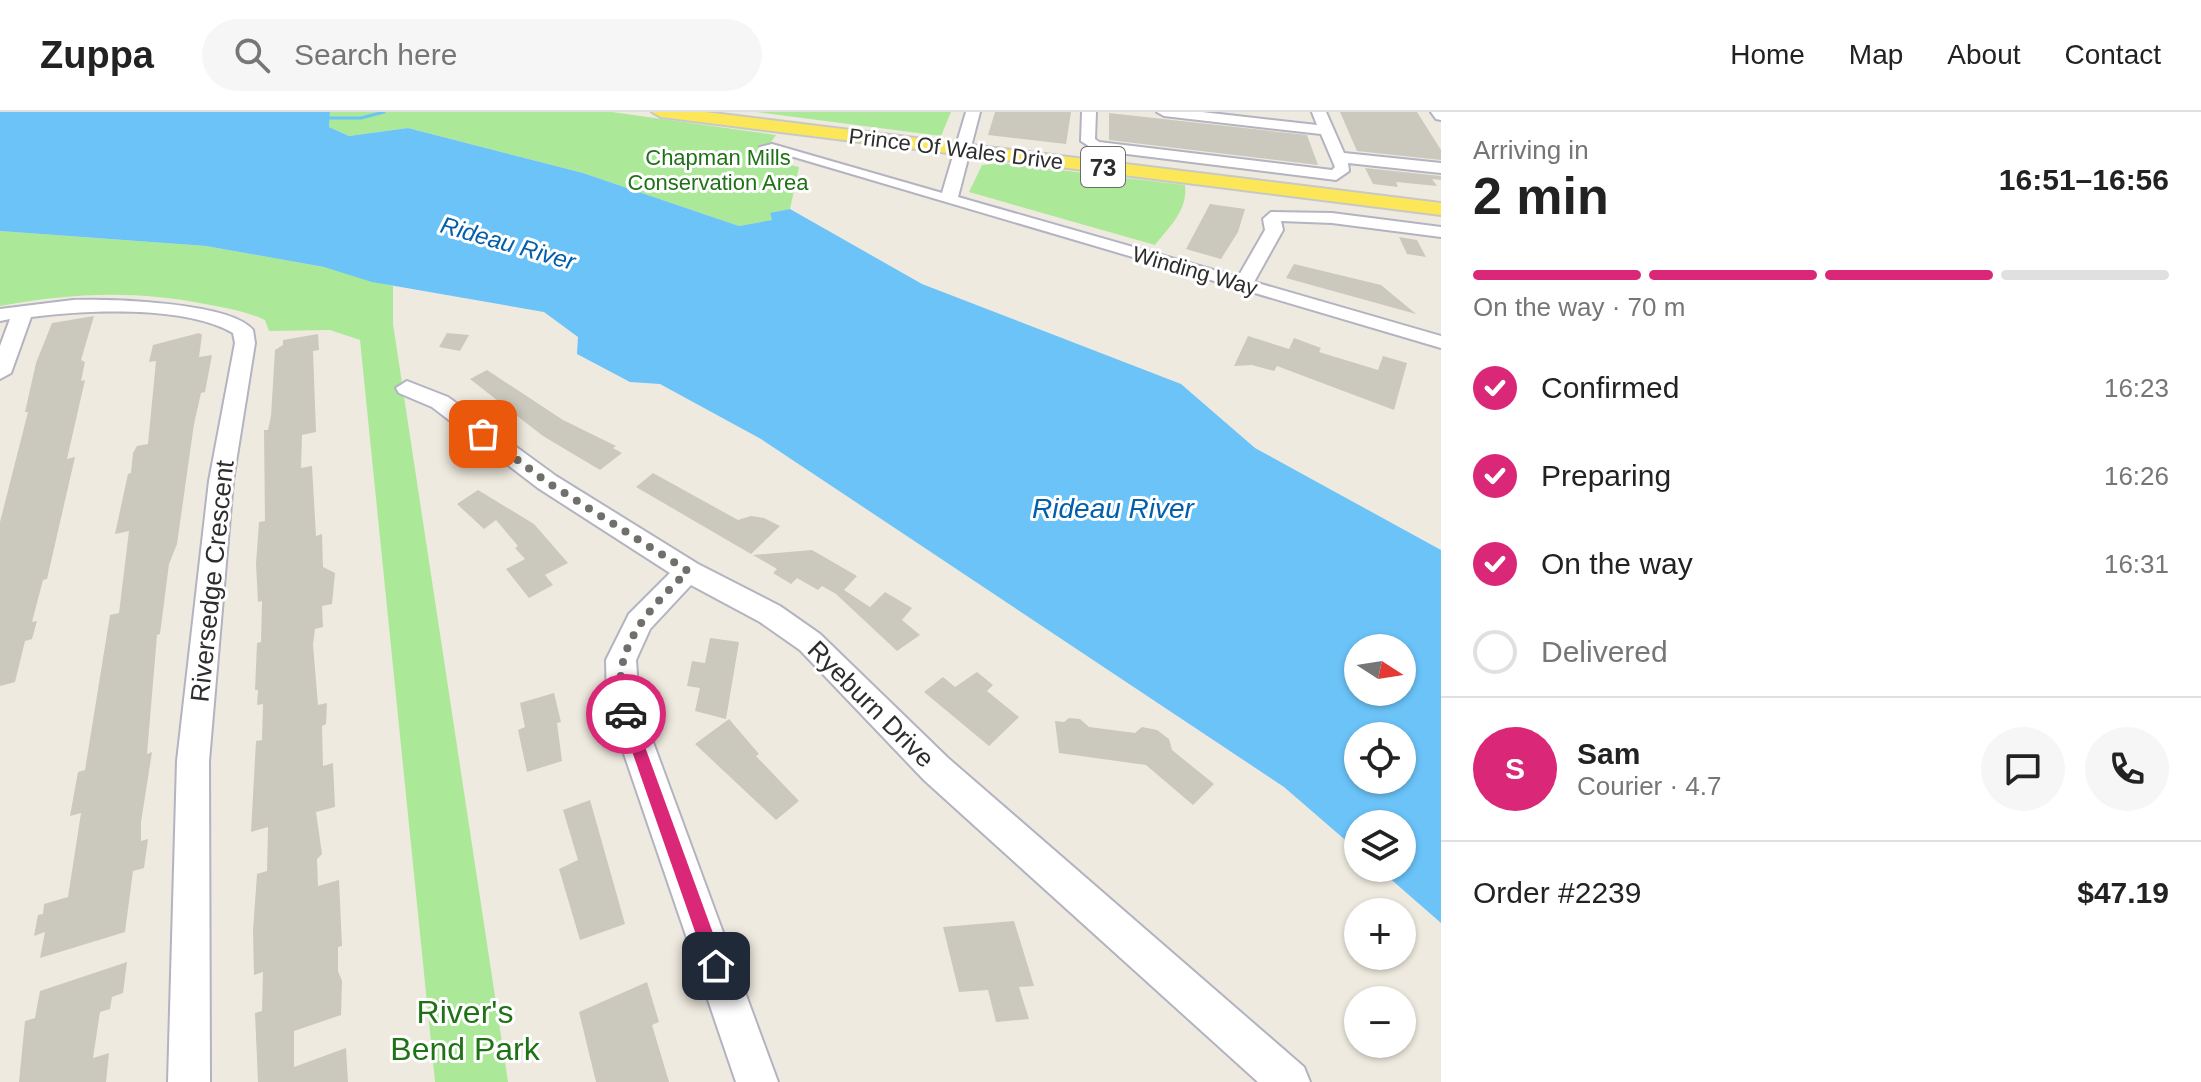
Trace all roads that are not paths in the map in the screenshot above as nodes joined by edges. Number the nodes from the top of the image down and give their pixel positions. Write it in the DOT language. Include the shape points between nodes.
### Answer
graph roads {
  1 [pos="661,112"];
  2 [pos="973,112"];
  3 [pos="1089,112"];
  4 [pos="1164,112"];
  5 [pos="1319,112"];
  6 [pos="1205,114"];
  7 [pos="1327,130"];
  8 [pos="767,147"];
  9 [pos="961,149"];
  10 [pos="1338,157"];
  11 [pos="1441,168"];
  12 [pos="949,198"];
  13 [pos="1441,209"];
  14 [pos="1441,232"];
  15 [pos="1243,285"];
  16 [pos="11,313"];
  17 [pos="1441,342"];
  18 [pos="0,373"];
  19 [pos="407,388"];
  20 [pos="688,571"];
  21 [pos="189,1082"];
  22 [pos="757,1082"];
  23 [pos="1289,1082"];
  1 -- 9 [label="main road, Prince Of Wales Drive / 73"];
  2 -- 9 [label="street"];
  3 -- 10 [label="street" via="1088,141 1107,149 1320,175 1342,172"];
  4 -- 6 [label="street"];
  5 -- 7 [label="street"];
  6 -- 7 [label="street"];
  7 -- 10 [label="street"];
  8 -- 12 [label="street, Winding Way"];
  9 -- 12 [label="street"];
  9 -- 13 [label="main road, Prince Of Wales Drive / 73"];
  10 -- 11 [label="street"];
  12 -- 15 [label="street, Winding Way"];
  14 -- 15 [label="street" via="1277,216"];
  15 -- 17 [label="street, Winding Way"];
  16 -- 18 [label="street"];
  16 -- 21 [label="street, Riversedge Crescent" via="117,303 226,321 243,330 221,481 193,761"];
  19 -- 20 [label="street, Ryeburn Drive" via="440,402 547,482"];
  20 -- 22 [label="street" via="639,622 621,660 623,704"];
  20 -- 23 [label="street, Ryeburn Drive" via="770,614 810,642 936,769"];
}
